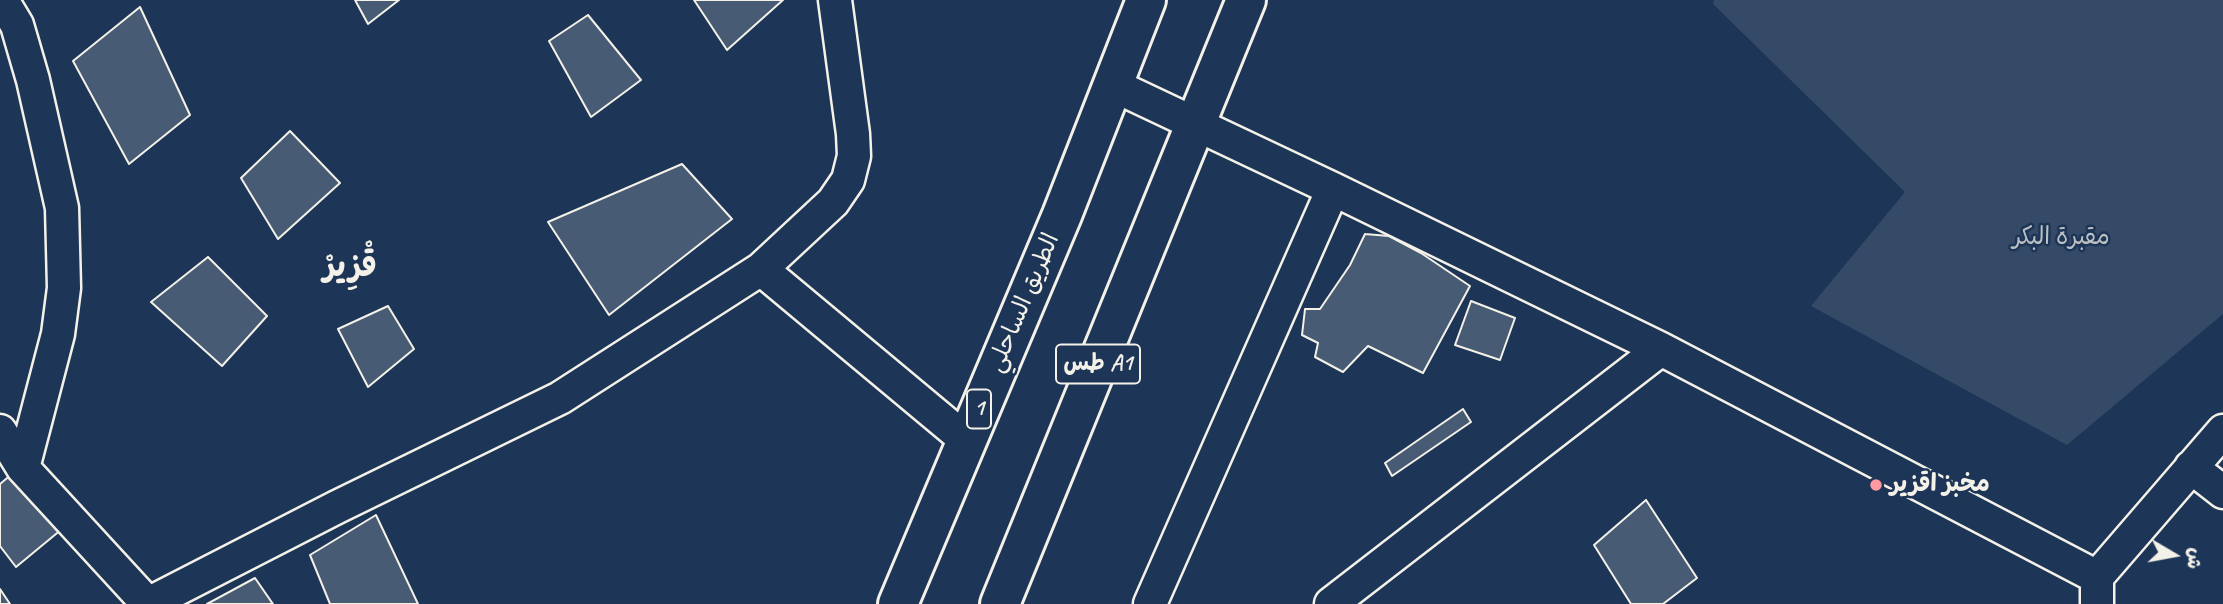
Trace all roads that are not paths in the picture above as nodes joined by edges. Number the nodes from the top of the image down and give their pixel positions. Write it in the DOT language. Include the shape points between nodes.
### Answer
graph roads {
  1 [pos="2,0"];
  2 [pos="835,0"];
  3 [pos="1146,0"];
  4 [pos="1246,0"];
  5 [pos="1113,85"];
  6 [pos="1196,125"];
  7 [pos="1333,189"];
  8 [pos="761,269"];
  9 [pos="1661,349"];
  10 [pos="0,431"];
  11 [pos="2223,431"];
  12 [pos="966,440"];
  13 [pos="2191,467"];
  14 [pos="23,468"];
  15 [pos="2223,492"];
  16 [pos="2097,590"];
  17 [pos="148,604"];
  18 [pos="898,604"];
  19 [pos="1000,604"];
  20 [pos="1150,604"];
  21 [pos="1331,604"];
  1 -- 14 [label="street" via="17,25 30,69 62,208 64,288 58,334"];
  2 -- 8 [label="street" via="853,134 848,180 833,202"];
  3 -- 5 [label="highway, الطريق الساحلي / 1"];
  4 -- 6 [label="highway, طس A1"];
  5 -- 6 [label="street"];
  5 -- 12 [label="highway, الطريق الساحلي / 1"];
  6 -- 7 [label="street"];
  6 -- 19 [label="highway, طس A1"];
  7 -- 9 [label="street"];
  7 -- 20 [label="street"];
  8 -- 12 [label="street"];
  8 -- 17 [label="street" via="560,398"];
  9 -- 16 [label="street"];
  9 -- 21 [label="street"];
  10 -- 14 [label="street"];
  11 -- 13 [label="street"];
  12 -- 18 [label="highway, الطريق الساحلي / 1"];
  13 -- 15 [label="street"];
  13 -- 16 [label="street"];
  14 -- 17 [label="street"];
}
